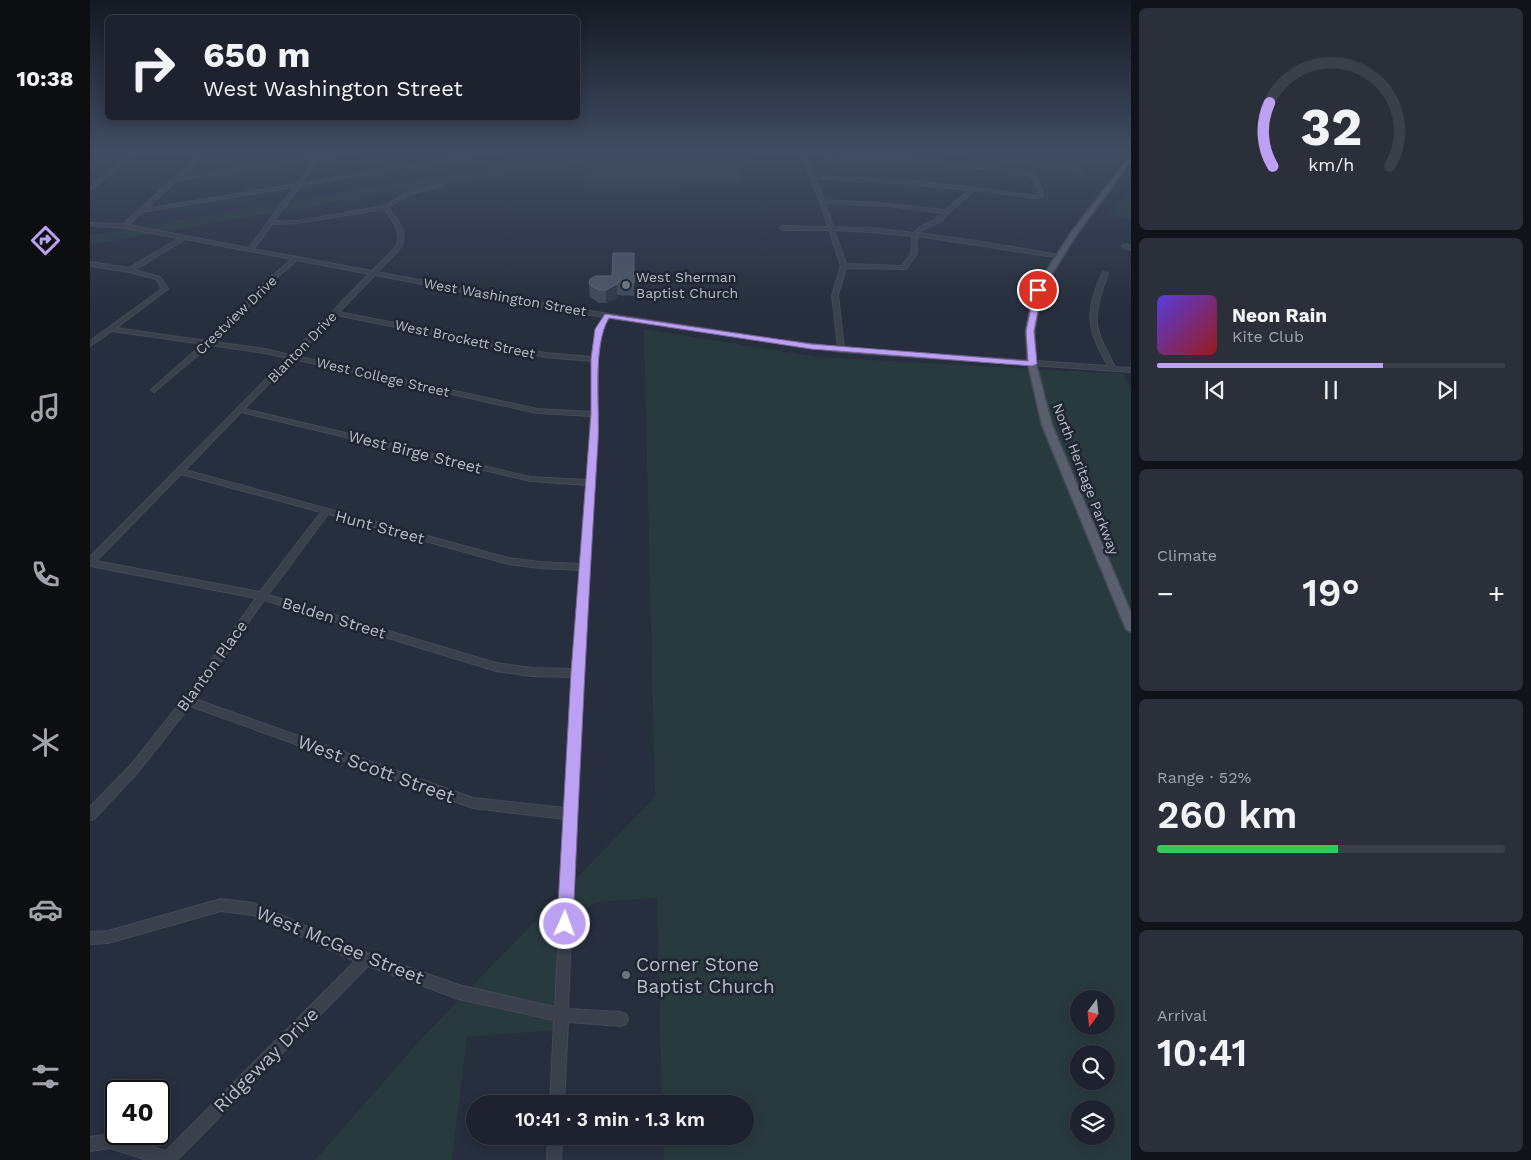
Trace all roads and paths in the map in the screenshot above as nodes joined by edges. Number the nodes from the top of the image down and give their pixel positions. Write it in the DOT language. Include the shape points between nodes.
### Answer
graph roads {
  1 [pos="147,206"];
  2 [pos="172,206"];
  3 [pos="282,206"];
  4 [pos="385,206"];
  5 [pos="824,206"];
  6 [pos="897,206"];
  7 [pos="953,206"];
  8 [pos="1094,206"];
  9 [pos="142,211"];
  10 [pos="946,212"];
  11 [pos="270,223"];
  12 [pos="90,224"];
  13 [pos="124,226"];
  14 [pos="783,228"];
  15 [pos="831,229"];
  16 [pos="915,235"];
  17 [pos="183,238"];
  18 [pos="250,250"];
  19 [pos="1059,257"];
  20 [pos="295,259"];
  21 [pos="90,264"];
  22 [pos="844,266"];
  23 [pos="130,270"];
  24 [pos="1105,273"];
  25 [pos="372,274"];
  26 [pos="336,313"];
  27 [pos="607,316"];
  28 [pos="112,329"];
  29 [pos="209,342"];
  30 [pos="90,344"];
  31 [pos="841,350"];
  32 [pos="293,357"];
  33 [pos="595,359"];
  34 [pos="1032,364"];
  35 [pos="1112,368"];
  36 [pos="1131,370"];
  37 [pos="154,390"];
  38 [pos="240,410"];
  39 [pos="595,414"];
  40 [pos="180,472"];
  41 [pos="591,483"];
  42 [pos="326,512"];
  43 [pos="90,562"];
  44 [pos="584,567"];
  45 [pos="262,596"];
  46 [pos="1131,627"];
  47 [pos="577,673"];
  48 [pos="188,701"];
  49 [pos="570,814"];
  50 [pos="90,815"];
  51 [pos="90,938"];
  52 [pos="366,959"];
  53 [pos="561,1015"];
  54 [pos="621,1019"];
  55 [pos="557,1095"];
  56 [pos="90,1144"];
  57 [pos="555,1145"];
  58 [pos="168,1160"];
  59 [pos="554,1160"];
  1 -- 9 [label="street"];
  2 -- 9 [label="street"];
  3 -- 11 [label="street"];
  4 -- 11 [label="street" via="298,222"];
  4 -- 25 [label="street, Blanton Drive" via="399,226 402,238 398,248"];
  5 -- 15 [label="street"];
  6 -- 10 [label="street"];
  7 -- 10 [label="street"];
  8 -- 19 [label="main road, North Heritage Parkway"];
  9 -- 13 [label="street"];
  10 -- 16 [label="street" via="940,220 923,227"];
  11 -- 18 [label="street"];
  12 -- 13 [label="street, West Washington Street"];
  13 -- 17 [label="street, West Washington Street"];
  14 -- 15 [label="street"];
  15 -- 16 [label="street"];
  15 -- 22 [label="street"];
  16 -- 19 [label="street"];
  16 -- 22 [label="street" via="914,254 904,268"];
  17 -- 18 [label="street, West Washington Street"];
  17 -- 23 [label="street"];
  18 -- 20 [label="street, West Washington Street"];
  19 -- 34 [label="main road, North Heritage Parkway" via="1038,290 1030,331"];
  20 -- 25 [label="street, West Washington Street"];
  20 -- 29 [label="street, Crestview Drive"];
  21 -- 23 [label="street"];
  22 -- 31 [label="street" via="835,295"];
  23 -- 28 [label="street" via="158,278 165,289"];
  24 -- 35 [label="street" via="1091,320"];
  25 -- 26 [label="street, Blanton Drive"];
  25 -- 27 [label="street, West Washington Street"];
  26 -- 32 [label="street, Blanton Drive"];
  26 -- 33 [label="street, West Brockett Street" via="545,355"];
  27 -- 31 [label="street, West Washington Street"];
  27 -- 33 [label="street" via="599,329"];
  28 -- 29 [label="street, West College Street"];
  28 -- 30 [label="street"];
  29 -- 32 [label="street, West College Street"];
  29 -- 37 [label="street, Crestview Drive"];
  31 -- 34 [label="street, West Washington Street"];
  32 -- 38 [label="street, Blanton Drive"];
  32 -- 39 [label="street, West College Street" via="537,411"];
  33 -- 39 [label="street"];
  34 -- 35 [label="street, West Washington Street"];
  34 -- 46 [label="main road, North Heritage Parkway" via="1047,425"];
  35 -- 36 [label="street, West Washington Street"];
  38 -- 40 [label="street, Blanton Drive"];
  38 -- 41 [label="street, West Birge Street" via="530,479"];
  39 -- 41 [label="street"];
  40 -- 42 [label="street, Hunt Street"];
  40 -- 43 [label="street, Blanton Drive"];
  41 -- 44 [label="street"];
  42 -- 44 [label="street, Hunt Street" via="508,561"];
  42 -- 45 [label="street, Blanton Place"];
  43 -- 45 [label="street, Belden Street"];
  44 -- 47 [label="street"];
  45 -- 47 [label="street, Belden Street" via="496,667"];
  45 -- 48 [label="street, Blanton Place"];
  47 -- 49 [label="street"];
  48 -- 49 [label="street, West Scott Street" via="472,803"];
  48 -- 50 [label="street, Blanton Place" via="134,769"];
  49 -- 53 [label="street"];
  51 -- 52 [label="street, West McGee Street" via="108,937 221,905 253,908"];
  52 -- 53 [label="street, West McGee Street" via="459,992"];
  52 -- 58 [label="street, Ridgeway Drive"];
  53 -- 54 [label="street, West McGee Street"];
  53 -- 55 [label="street"];
  56 -- 58 [label="street" via="110,1141"];
  57 -- 59 [label="street"];
}
